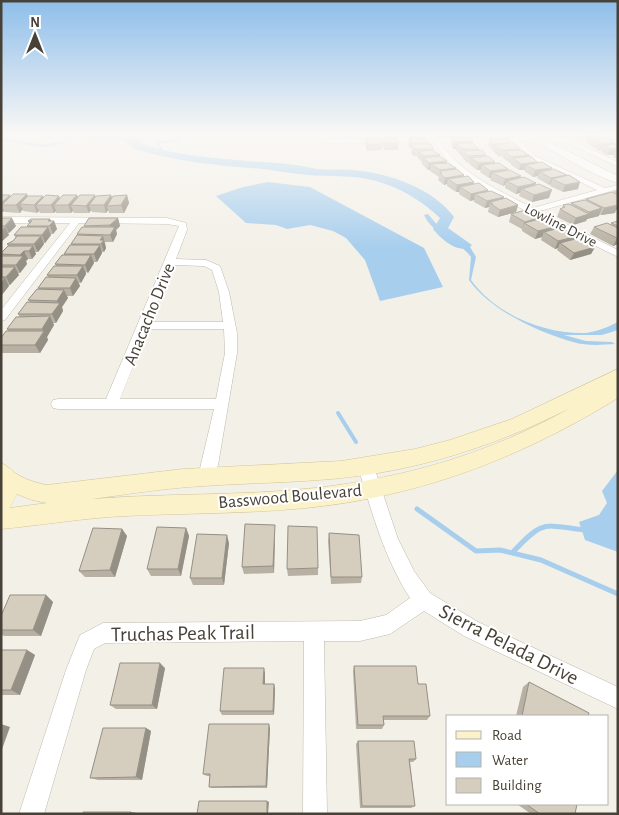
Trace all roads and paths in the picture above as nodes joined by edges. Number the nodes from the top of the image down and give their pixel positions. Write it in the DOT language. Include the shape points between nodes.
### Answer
graph roads {
  1 [pos="464,172"];
  2 [pos="565,172"];
  3 [pos="587,172"];
  4 [pos="601,172"];
  5 [pos="618,180"];
  6 [pos="618,187"];
  7 [pos="605,191"];
  8 [pos="532,211"];
  9 [pos="1,220"];
  10 [pos="76,220"];
  11 [pos="181,223"];
  12 [pos="618,254"];
  13 [pos="170,262"];
  14 [pos="1,318"];
  15 [pos="228,325"];
  16 [pos="144,326"];
  17 [pos="618,374"];
  18 [pos="618,389"];
  19 [pos="582,403"];
  20 [pos="58,404"];
  21 [pos="111,404"];
  22 [pos="221,404"];
  23 [pos="366,467"];
  24 [pos="4,476"];
  25 [pos="206,477"];
  26 [pos="373,488"];
  27 [pos="5,517"];
  28 [pos="423,600"];
  29 [pos="314,632"];
  30 [pos="618,698"];
  31 [pos="31,814"];
  32 [pos="315,814"];
  1 -- 8 [label="street, Lowline Drive"];
  2 -- 7 [label="street"];
  3 -- 6 [label="street"];
  4 -- 5 [label="street"];
  6 -- 7 [label="street"];
  7 -- 8 [label="street"];
  8 -- 12 [label="street, Lowline Drive"];
  9 -- 10 [label="street"];
  10 -- 11 [label="street"];
  10 -- 14 [label="street"];
  11 -- 13 [label="street, Anacacho Drive" via="183,230"];
  13 -- 15 [label="street" via="206,263 216,268 224,292"];
  13 -- 16 [label="street, Anacacho Drive"];
  15 -- 16 [label="street"];
  15 -- 22 [label="street" via="231,353"];
  16 -- 21 [label="street, Anacacho Drive"];
  17 -- 19 [label="main road, Basswood Boulevard"];
  18 -- 19 [label="main road, Basswood Boulevard"];
  19 -- 23 [label="main road, Basswood Boulevard" via="484,438"];
  19 -- 26 [label="main road, Basswood Boulevard" via="524,442 497,453 447,471"];
  20 -- 21 [label="street"];
  21 -- 22 [label="street"];
  22 -- 25 [label="street"];
  23 -- 25 [label="main road, Basswood Boulevard"];
  23 -- 26 [label="street, Sierra Pelada Drive"];
  24 -- 25 [label="main road, Basswood Boulevard" via="32,491 48,494"];
  24 -- 27 [label="main road" via="7,492"];
  26 -- 27 [label="main road, Basswood Boulevard" via="295,499 98,508"];
  26 -- 28 [label="street, Sierra Pelada Drive" via="390,541 407,577"];
  28 -- 29 [label="street, Truchas Peak Trail" via="390,624 360,631"];
  28 -- 30 [label="street, Sierra Pelada Drive" via="471,629"];
  29 -- 31 [label="street, Truchas Peak Trail" via="103,633 87,642"];
  29 -- 32 [label="street"];
}
